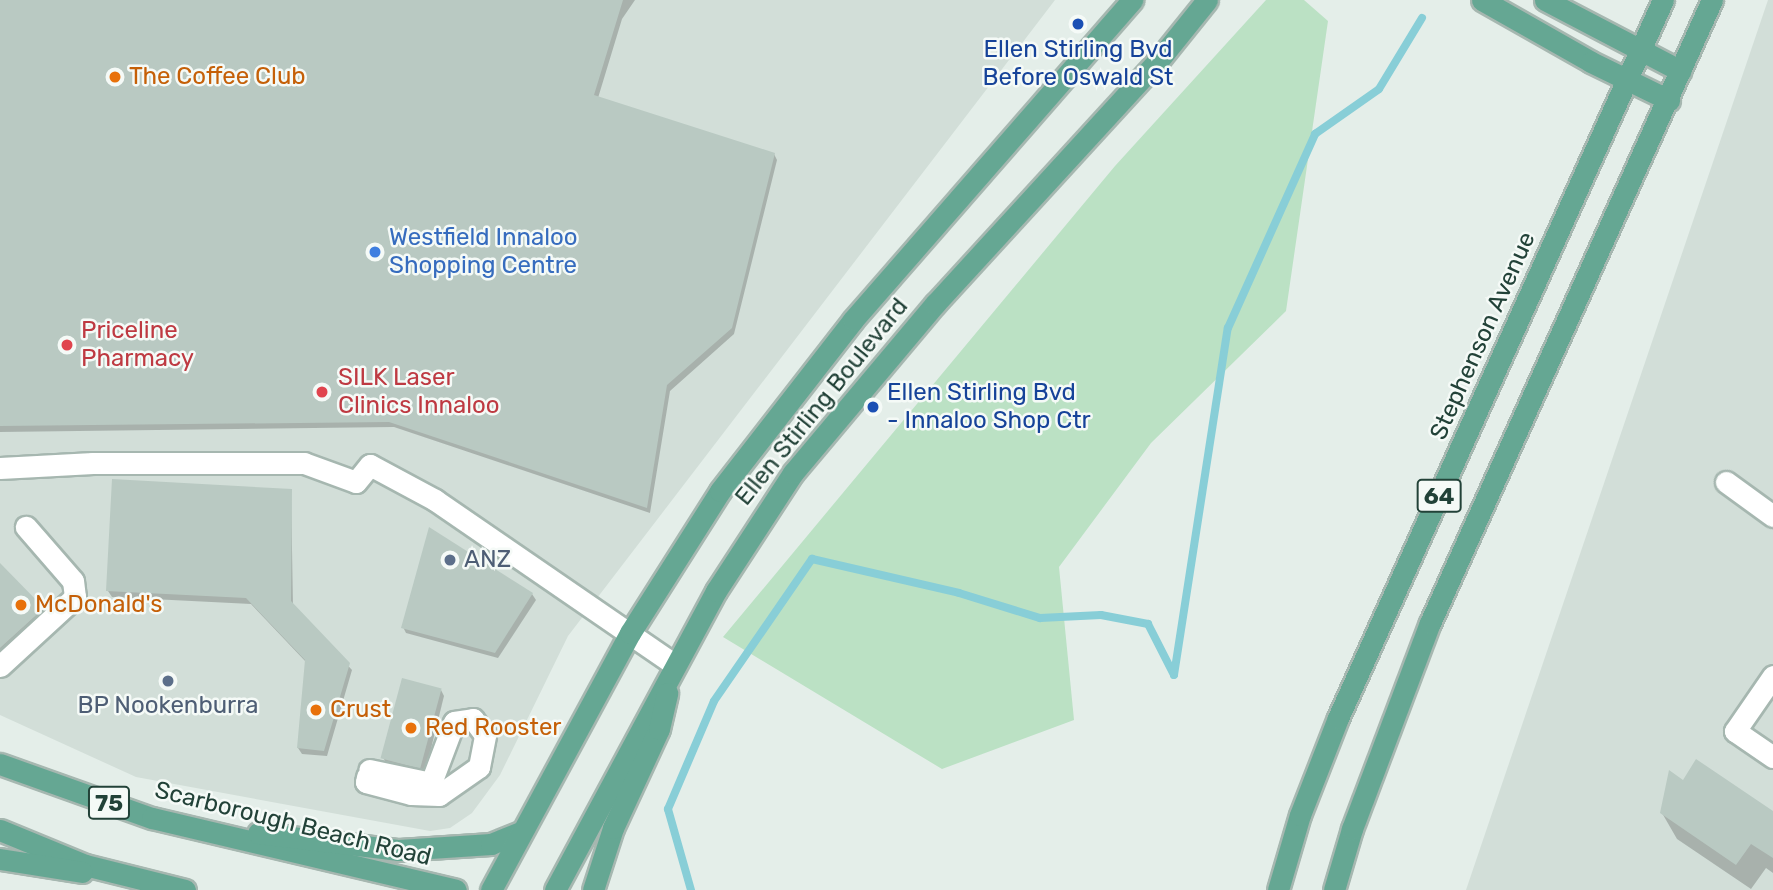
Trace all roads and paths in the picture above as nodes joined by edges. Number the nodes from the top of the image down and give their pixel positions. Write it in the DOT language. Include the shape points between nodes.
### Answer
graph roads {
  1 [pos="1132,0"];
  2 [pos="1207,0"];
  3 [pos="1482,0"];
  4 [pos="1545,0"];
  5 [pos="1663,0"];
  6 [pos="1712,0"];
  7 [pos="1641,51"];
  8 [pos="1681,71"];
  9 [pos="1628,80"];
  10 [pos="1669,100"];
  11 [pos="0,468"];
  12 [pos="1726,482"];
  13 [pos="1773,516"];
  14 [pos="26,527"];
  15 [pos="630,634"];
  16 [pos="674,664"];
  17 [pos="0,666"];
  18 [pos="1773,676"];
  19 [pos="1773,757"];
  20 [pos="0,764"];
  21 [pos="368,773"];
  22 [pos="0,830"];
  23 [pos="521,832"];
  24 [pos="221,834"];
  25 [pos="0,859"];
  26 [pos="108,872"];
  27 [pos="185,890"];
  28 [pos="456,890"];
  29 [pos="491,890"];
  30 [pos="555,890"];
  31 [pos="593,890"];
  32 [pos="1278,890"];
  33 [pos="1334,890"];
  1 -- 15 [label="main road, Ellen Stirling Boulevard" via="853,320 720,491"];
  2 -- 16 [label="main road, Ellen Stirling Boulevard" via="1158,61 935,304 793,473 747,538"];
  3 -- 9 [label="main road"];
  4 -- 7 [label="main road"];
  5 -- 7 [label="main road, Stephenson Avenue / 64"];
  6 -- 8 [label="main road, 64"];
  7 -- 8 [label="main road"];
  7 -- 9 [label="main road, Stephenson Avenue / 64"];
  8 -- 10 [label="main road, 64"];
  9 -- 10 [label="main road"];
  9 -- 32 [label="main road, Stephenson Avenue / 64" via="1338,718"];
  10 -- 33 [label="main road, 64" via="1430,622"];
  11 -- 15 [label="lane" via="304,463 356,482 370,465 435,500"];
  12 -- 13 [label="lane"];
  14 -- 17 [label="lane" via="73,582 75,597"];
  15 -- 16 [label="lane"];
  15 -- 23 [label="main road, Ellen Stirling Boulevard"];
  16 -- 30 [label="main road, Ellen Stirling Boulevard"];
  16 -- 31 [label="main road" via="659,729 613,828"];
  18 -- 19 [label="lane" via="1735,731"];
  20 -- 24 [label="main road, Scarborough Beach Road / 75" via="152,818"];
  21 -- 21 [label="lane" via="366,782 411,794 439,795 479,767 485,735 472,719 454,722 431,783"];
  22 -- 26 [label="main road"];
  23 -- 24 [label="main road" via="491,844 399,850 277,833"];
  23 -- 29 [label="main road, Ellen Stirling Boulevard"];
  24 -- 28 [label="main road, Scarborough Beach Road / 75"];
  25 -- 26 [label="main road"];
  26 -- 27 [label="main road"];
}
